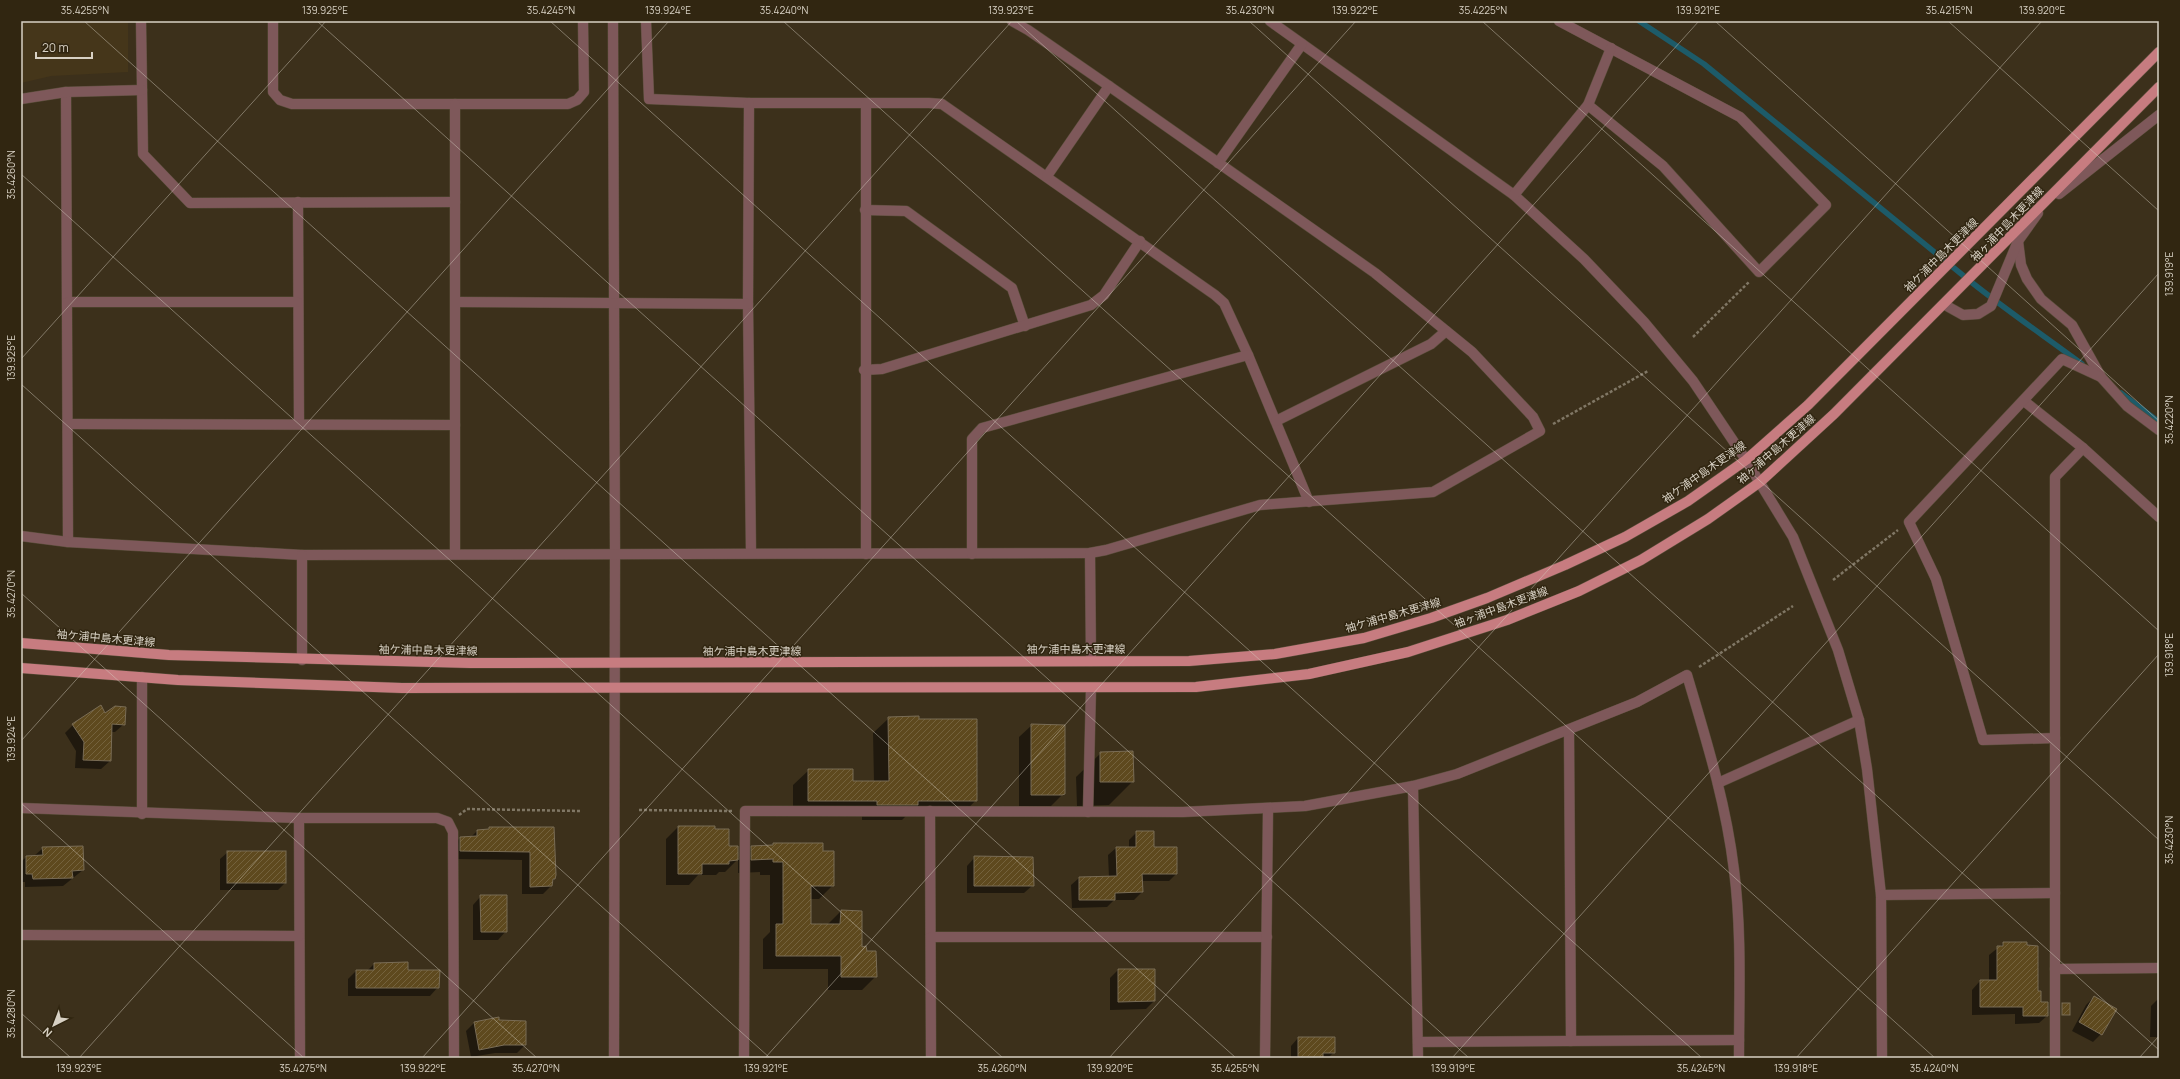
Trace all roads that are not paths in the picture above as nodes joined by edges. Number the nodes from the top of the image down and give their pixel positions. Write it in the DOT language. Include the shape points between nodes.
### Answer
graph roads {
  1 [pos="142,21"];
  2 [pos="272,21"];
  3 [pos="583,21"];
  4 [pos="613,21"];
  5 [pos="646,21"];
  6 [pos="1012,21"];
  7 [pos="1270,21"];
  8 [pos="1559,21"];
  9 [pos="1302,44"];
  10 [pos="1611,48"];
  11 [pos="2159,52"];
  12 [pos="1109,86"];
  13 [pos="2159,87"];
  14 [pos="142,90"];
  15 [pos="66,92"];
  16 [pos="21,99"];
  17 [pos="750,103"];
  18 [pos="866,103"];
  19 [pos="455,104"];
  20 [pos="1588,105"];
  21 [pos="2159,115"];
  22 [pos="1218,163"];
  23 [pos="1047,176"];
  24 [pos="1514,195"];
  25 [pos="298,202"];
  26 [pos="455,202"];
  27 [pos="865,210"];
  28 [pos="1992,222"];
  29 [pos="1140,241"];
  30 [pos="2013,241"];
  31 [pos="68,302"];
  32 [pos="297,302"];
  33 [pos="456,302"];
  34 [pos="612,302"];
  35 [pos="748,304"];
  36 [pos="1945,305"];
  37 [pos="1025,326"];
  38 [pos="1446,331"];
  39 [pos="1248,355"];
  40 [pos="864,370"];
  41 [pos="2101,377"];
  42 [pos="2024,401"];
  43 [pos="1276,421"];
  44 [pos="69,424"];
  45 [pos="299,424"];
  46 [pos="455,425"];
  47 [pos="2159,430"];
  48 [pos="2083,448"];
  49 [pos="1746,460"];
  50 [pos="1760,482"];
  51 [pos="1310,502"];
  52 [pos="2159,517"];
  53 [pos="21,536"];
  54 [pos="68,542"];
  55 [pos="615,553"];
  56 [pos="751,553"];
  57 [pos="1090,553"];
  58 [pos="455,554"];
  59 [pos="866,554"];
  60 [pos="972,554"];
  61 [pos="302,555"];
  62 [pos="21,643"];
  63 [pos="302,660"];
  64 [pos="1091,661"];
  65 [pos="614,663"];
  66 [pos="21,668"];
  67 [pos="142,677"];
  68 [pos="614,688"];
  69 [pos="1090,688"];
  70 [pos="1859,720"];
  71 [pos="1569,730"];
  72 [pos="2055,738"];
  73 [pos="1718,783"];
  74 [pos="1413,786"];
  75 [pos="21,808"];
  76 [pos="1268,810"];
  77 [pos="930,812"];
  78 [pos="1088,812"];
  79 [pos="142,814"];
  80 [pos="299,818"];
  81 [pos="2055,893"];
  82 [pos="1881,896"];
  83 [pos="21,935"];
  84 [pos="299,936"];
  85 [pos="931,937"];
  86 [pos="1267,937"];
  87 [pos="2159,968"];
  88 [pos="2055,969"];
  89 [pos="1739,1040"];
  90 [pos="1572,1041"];
  91 [pos="1418,1042"];
  92 [pos="300,1058"];
  93 [pos="454,1058"];
  94 [pos="614,1058"];
  95 [pos="744,1058"];
  96 [pos="931,1058"];
  97 [pos="1265,1058"];
  98 [pos="1418,1058"];
  99 [pos="1739,1058"];
  100 [pos="1882,1058"];
  101 [pos="2055,1058"];
  1 -- 14 [label="street"];
  2 -- 19 [label="street" via="272,92 280,100 292,104"];
  3 -- 19 [label="street" via="584,92 577,100 568,104"];
  4 -- 34 [label="street"];
  5 -- 17 [label="street" via="649,99"];
  6 -- 12 [label="street"];
  7 -- 9 [label="street"];
  8 -- 10 [label="street"];
  9 -- 22 [label="street"];
  9 -- 24 [label="street"];
  10 -- 20 [label="street"];
  10 -- 20 [label="street" via="1740,117 1826,205 1759,272 1663,166"];
  11 -- 28 [label="main road, 袖ヶ浦中島木更津線"];
  12 -- 22 [label="street"];
  12 -- 23 [label="street"];
  13 -- 30 [label="main road, 袖ヶ浦中島木更津線"];
  14 -- 15 [label="street"];
  14 -- 25 [label="street" via="143,154 190,203"];
  15 -- 16 [label="street"];
  15 -- 31 [label="street"];
  17 -- 18 [label="street"];
  17 -- 35 [label="street"];
  18 -- 23 [label="street" via="942,104"];
  18 -- 27 [label="street"];
  19 -- 26 [label="street"];
  20 -- 24 [label="street"];
  21 -- 30 [label="street" via="2060,192 2039,211"];
  22 -- 38 [label="street" via="1375,273"];
  23 -- 29 [label="street"];
  24 -- 49 [label="street" via="1584,259 1644,322 1693,381"];
  25 -- 26 [label="street"];
  25 -- 32 [label="street"];
  26 -- 33 [label="street"];
  27 -- 37 [label="street" via="906,211 1012,288"];
  27 -- 40 [label="street"];
  28 -- 49 [label="main road, 袖ケ浦中島木更津線" via="1808,405"];
  29 -- 37 [label="street" via="1104,295 1091,305"];
  29 -- 39 [label="street" via="1224,303"];
  30 -- 36 [label="main road, 袖ヶ浦中島木更津線"];
  30 -- 36 [label="street" via="1991,306 1978,314 1963,315"];
  30 -- 41 [label="street" via="2027,279 2041,299 2072,325"];
  31 -- 32 [label="street"];
  31 -- 44 [label="street"];
  32 -- 45 [label="street"];
  33 -- 34 [label="street"];
  33 -- 46 [label="street"];
  34 -- 35 [label="street"];
  34 -- 55 [label="street"];
  35 -- 56 [label="street"];
  36 -- 50 [label="main road, 袖ヶ浦中島木更津線" via="1834,414"];
  37 -- 40 [label="street" via="882,369"];
  38 -- 43 [label="street" via="1431,344"];
  38 -- 51 [label="street" via="1472,352 1534,417 1540,432 1433,492"];
  39 -- 43 [label="street"];
  39 -- 60 [label="street" via="982,428 972,439"];
  40 -- 59 [label="street"];
  41 -- 42 [label="street" via="2062,359"];
  41 -- 47 [label="street" via="2127,406"];
  42 -- 48 [label="street"];
  42 -- 72 [label="street" via="1909,522 1936,579 1983,740"];
  43 -- 51 [label="street"];
  44 -- 45 [label="street"];
  44 -- 54 [label="street"];
  45 -- 46 [label="street"];
  46 -- 58 [label="street"];
  48 -- 52 [label="street"];
  48 -- 72 [label="street" via="2055,477"];
  49 -- 50 [label="street"];
  49 -- 64 [label="main road, 袖ケ浦中島木更津線" via="1688,501 1625,537 1487,598 1431,618 1364,638 1275,654 1189,661"];
  50 -- 69 [label="main road, 袖ヶ浦中島木更津線" via="1708,520 1647,556 1579,591 1506,620 1408,652 1309,674 1196,687"];
  50 -- 70 [label="street" via="1793,537 1838,650"];
  51 -- 57 [label="street" via="1260,505"];
  53 -- 54 [label="street"];
  54 -- 61 [label="street"];
  55 -- 56 [label="street"];
  55 -- 58 [label="street"];
  55 -- 65 [label="street"];
  56 -- 59 [label="street"];
  57 -- 60 [label="street"];
  57 -- 64 [label="street"];
  58 -- 61 [label="street"];
  59 -- 60 [label="street"];
  61 -- 63 [label="street"];
  62 -- 63 [label="main road, 袖ケ浦中島木更津線" via="170,655"];
  63 -- 65 [label="main road, 袖ケ浦中島木更津線"];
  64 -- 65 [label="main road, 袖ケ浦中島木更津線"];
  65 -- 68 [label="street"];
  66 -- 67 [label="main road"];
  67 -- 68 [label="main road" via="281,685 402,688"];
  67 -- 79 [label="street"];
  68 -- 69 [label="main road"];
  68 -- 94 [label="street"];
  69 -- 78 [label="street"];
  70 -- 73 [label="street"];
  70 -- 82 [label="street"];
  71 -- 73 [label="street" via="1636,702 1687,675"];
  71 -- 74 [label="street" via="1457,774"];
  71 -- 90 [label="street"];
  72 -- 81 [label="street"];
  73 -- 89 [label="street" via="1734,871 1739,940"];
  74 -- 76 [label="street" via="1305,806"];
  74 -- 91 [label="street"];
  75 -- 79 [label="street"];
  76 -- 78 [label="street"];
  76 -- 86 [label="street"];
  77 -- 78 [label="street"];
  77 -- 85 [label="street"];
  77 -- 95 [label="street" via="745,811"];
  79 -- 80 [label="street"];
  80 -- 84 [label="street"];
  80 -- 93 [label="street" via="437,818 448,822 453,832"];
  81 -- 82 [label="street"];
  81 -- 88 [label="street"];
  82 -- 100 [label="street"];
  83 -- 84 [label="street"];
  84 -- 92 [label="street"];
  85 -- 86 [label="street"];
  85 -- 96 [label="street"];
  86 -- 97 [label="street"];
  87 -- 88 [label="street"];
  88 -- 101 [label="street"];
  89 -- 90 [label="street"];
  89 -- 99 [label="street"];
  90 -- 91 [label="street"];
  91 -- 98 [label="street"];
}
